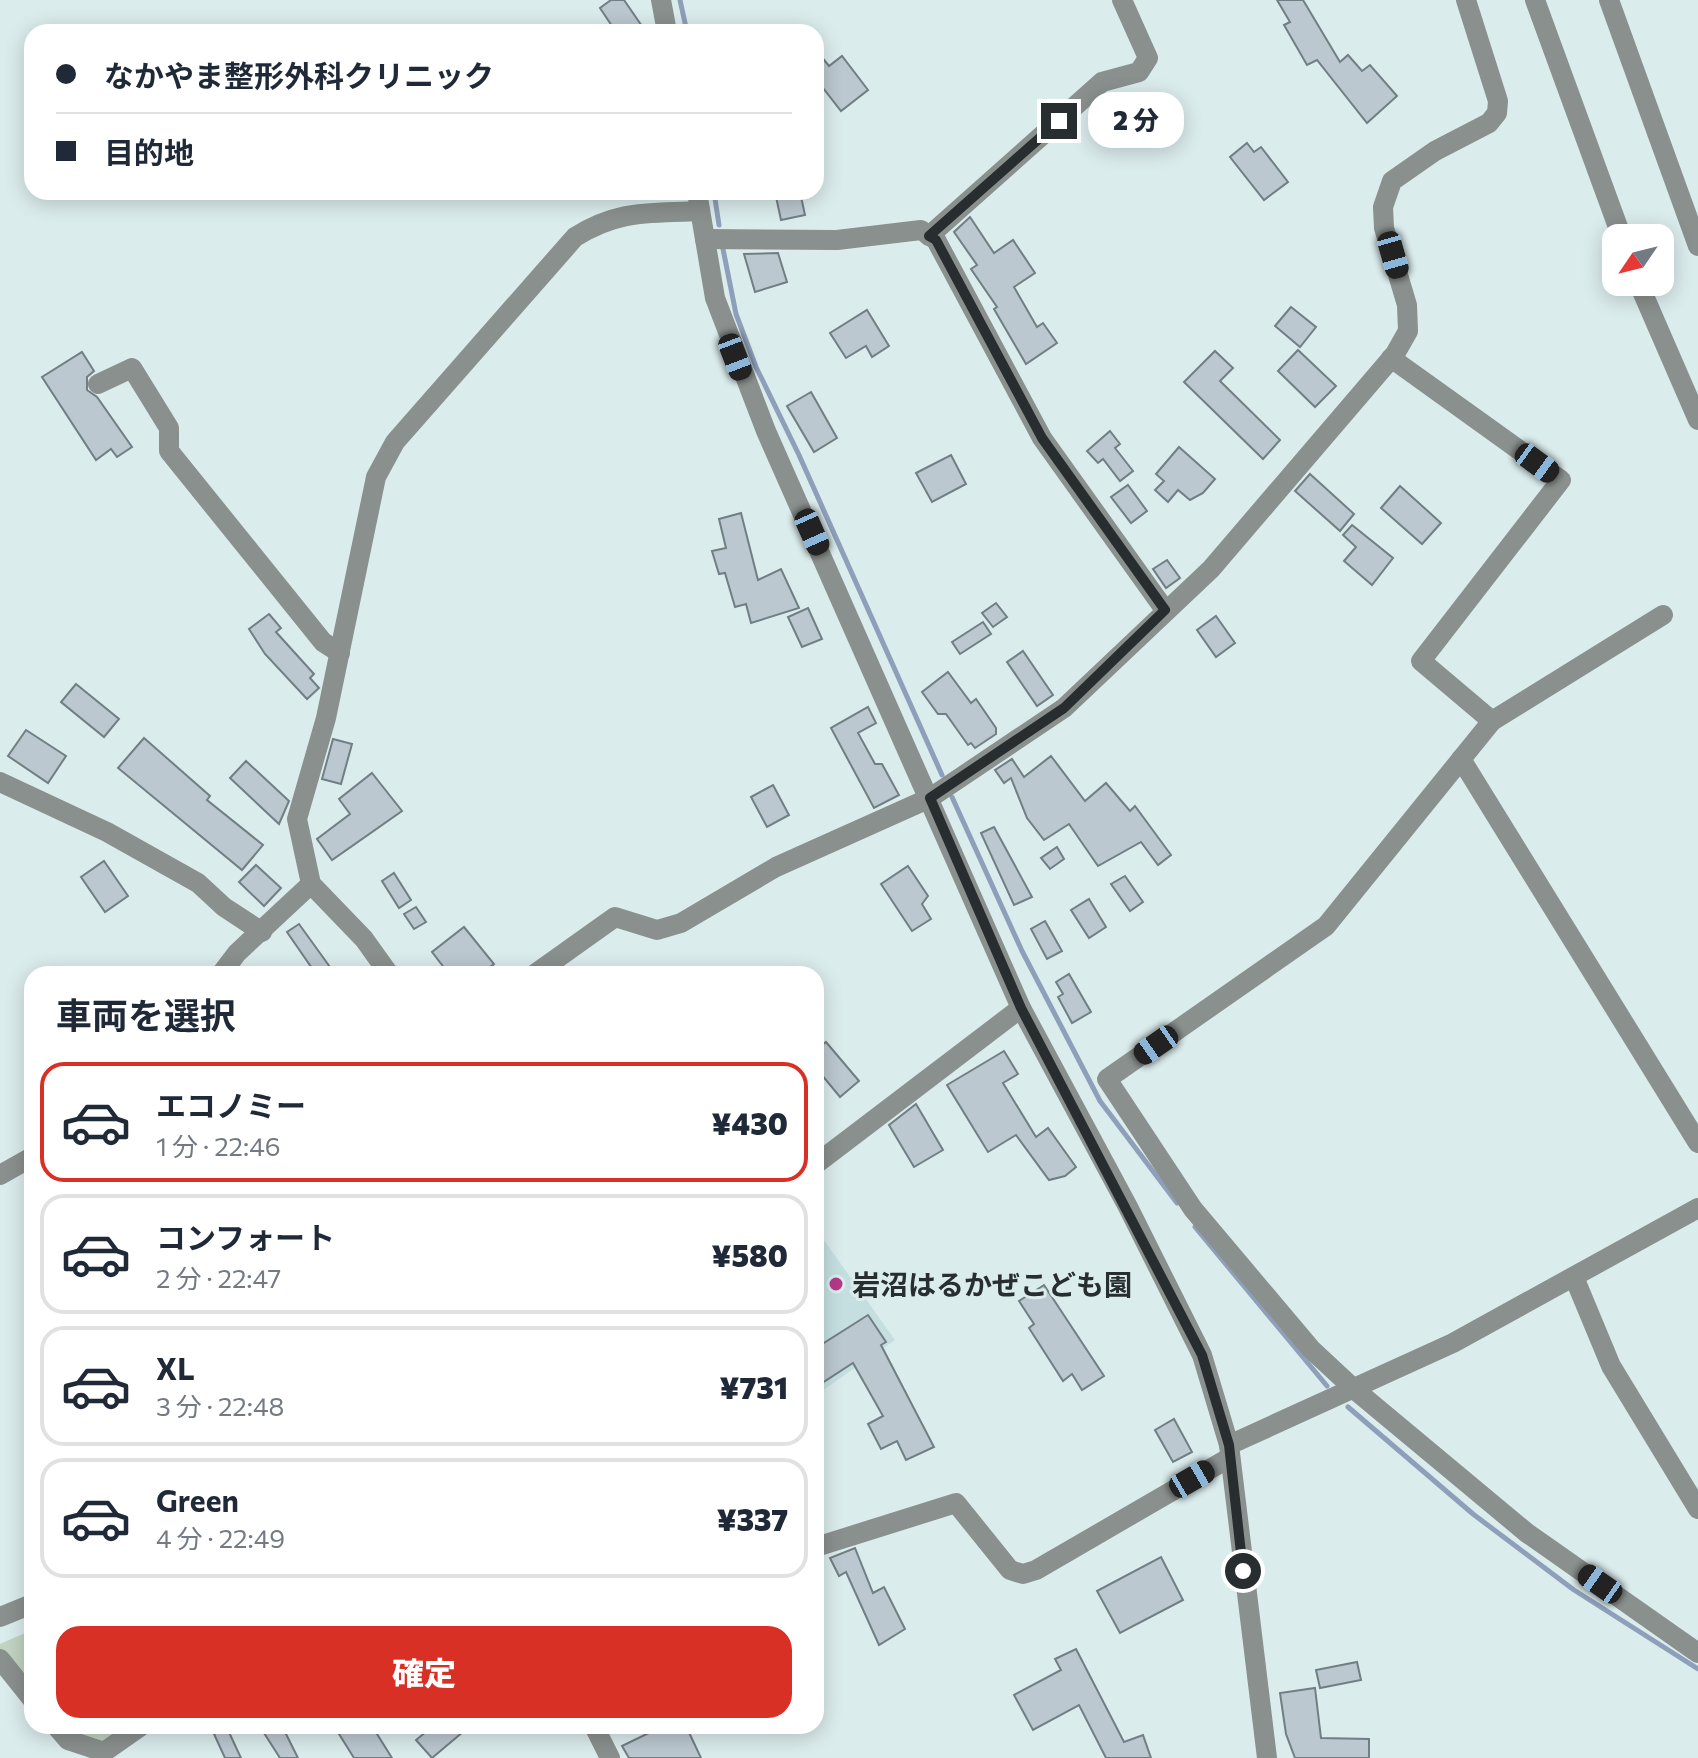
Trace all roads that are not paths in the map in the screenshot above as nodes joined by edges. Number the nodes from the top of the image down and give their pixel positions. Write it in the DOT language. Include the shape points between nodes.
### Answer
graph roads {
  1 [pos="661,0"];
  2 [pos="1122,0"];
  3 [pos="1466,0"];
  4 [pos="1535,0"];
  5 [pos="1609,0"];
  6 [pos="666,24"];
  7 [pos="698,202"];
  8 [pos="1617,224"];
  9 [pos="929,236"];
  10 [pos="705,239"];
  11 [pos="1698,246"];
  12 [pos="1644,296"];
  13 [pos="1391,358"];
  14 [pos="98,384"];
  15 [pos="1698,420"];
  16 [pos="1165,610"];
  17 [pos="1663,615"];
  18 [pos="340,653"];
  19 [pos="1492,721"];
  20 [pos="1461,759"];
  21 [pos="0,782"];
  22 [pos="930,798"];
  23 [pos="311,884"];
  24 [pos="262,932"];
  25 [pos="227,966"];
  26 [pos="383,966"];
  27 [pos="546,966"];
  28 [pos="1021,1008"];
  29 [pos="1698,1143"];
  30 [pos="824,1158"];
  31 [pos="24,1162"];
  32 [pos="0,1175"];
  33 [pos="1698,1208"];
  34 [pos="1574,1277"];
  35 [pos="1354,1389"];
  36 [pos="1229,1452"];
  37 [pos="1698,1509"];
  38 [pos="824,1544"];
  39 [pos="24,1607"];
  40 [pos="0,1617"];
  41 [pos="1698,1653"];
  42 [pos="0,1659"];
  43 [pos="24,1689"];
  44 [pos="63,1734"];
  45 [pos="130,1734"];
  46 [pos="598,1734"];
  47 [pos="610,1758"];
  48 [pos="1267,1758"];
  1 -- 6 [label="street"];
  2 -- 9 [label="street" via="1148,58 1139,72 1102,82"];
  3 -- 13 [label="street" via="1498,101 1497,113 1489,123 1392,181 1383,207 1384,228 1407,305 1408,331"];
  4 -- 8 [label="street"];
  5 -- 11 [label="street"];
  7 -- 10 [label="street"];
  7 -- 18 [label="street" via="622,214 575,237 395,442 376,477"];
  9 -- 10 [label="street" via="921,230 837,240"];
  9 -- 16 [label="street" via="936,240 1042,438"];
  10 -- 22 [label="street" via="715,298 744,380"];
  12 -- 15 [label="street"];
  13 -- 16 [label="street" via="1211,569"];
  13 -- 19 [label="street" via="1561,480 1421,661"];
  14 -- 18 [label="street" via="132,368 169,428 169,451 323,642"];
  16 -- 22 [label="street" via="1064,708"];
  17 -- 19 [label="street"];
  18 -- 23 [label="street" via="297,819"];
  19 -- 20 [label="street"];
  20 -- 29 [label="street"];
  20 -- 35 [label="street" via="1326,926 1107,1079 1193,1209 1311,1349"];
  21 -- 24 [label="street" via="107,832 198,883"];
  22 -- 27 [label="street" via="776,867 681,923 657,930 615,917"];
  22 -- 28 [label="street"];
  23 -- 24 [label="street"];
  23 -- 26 [label="street"];
  24 -- 25 [label="street"];
  28 -- 30 [label="street"];
  28 -- 36 [label="street" via="1202,1355"];
  31 -- 32 [label="street"];
  33 -- 34 [label="street"];
  34 -- 35 [label="street"];
  34 -- 37 [label="street" via="1611,1366"];
  35 -- 36 [label="street"];
  35 -- 41 [label="street" via="1527,1533"];
  36 -- 38 [label="street" via="1023,1574 1010,1570 956,1503"];
  36 -- 48 [label="street"];
  39 -- 40 [label="street"];
  42 -- 43 [label="street"];
  44 -- 45 [label="street" via="104,1752"];
  46 -- 47 [label="street"];
}
